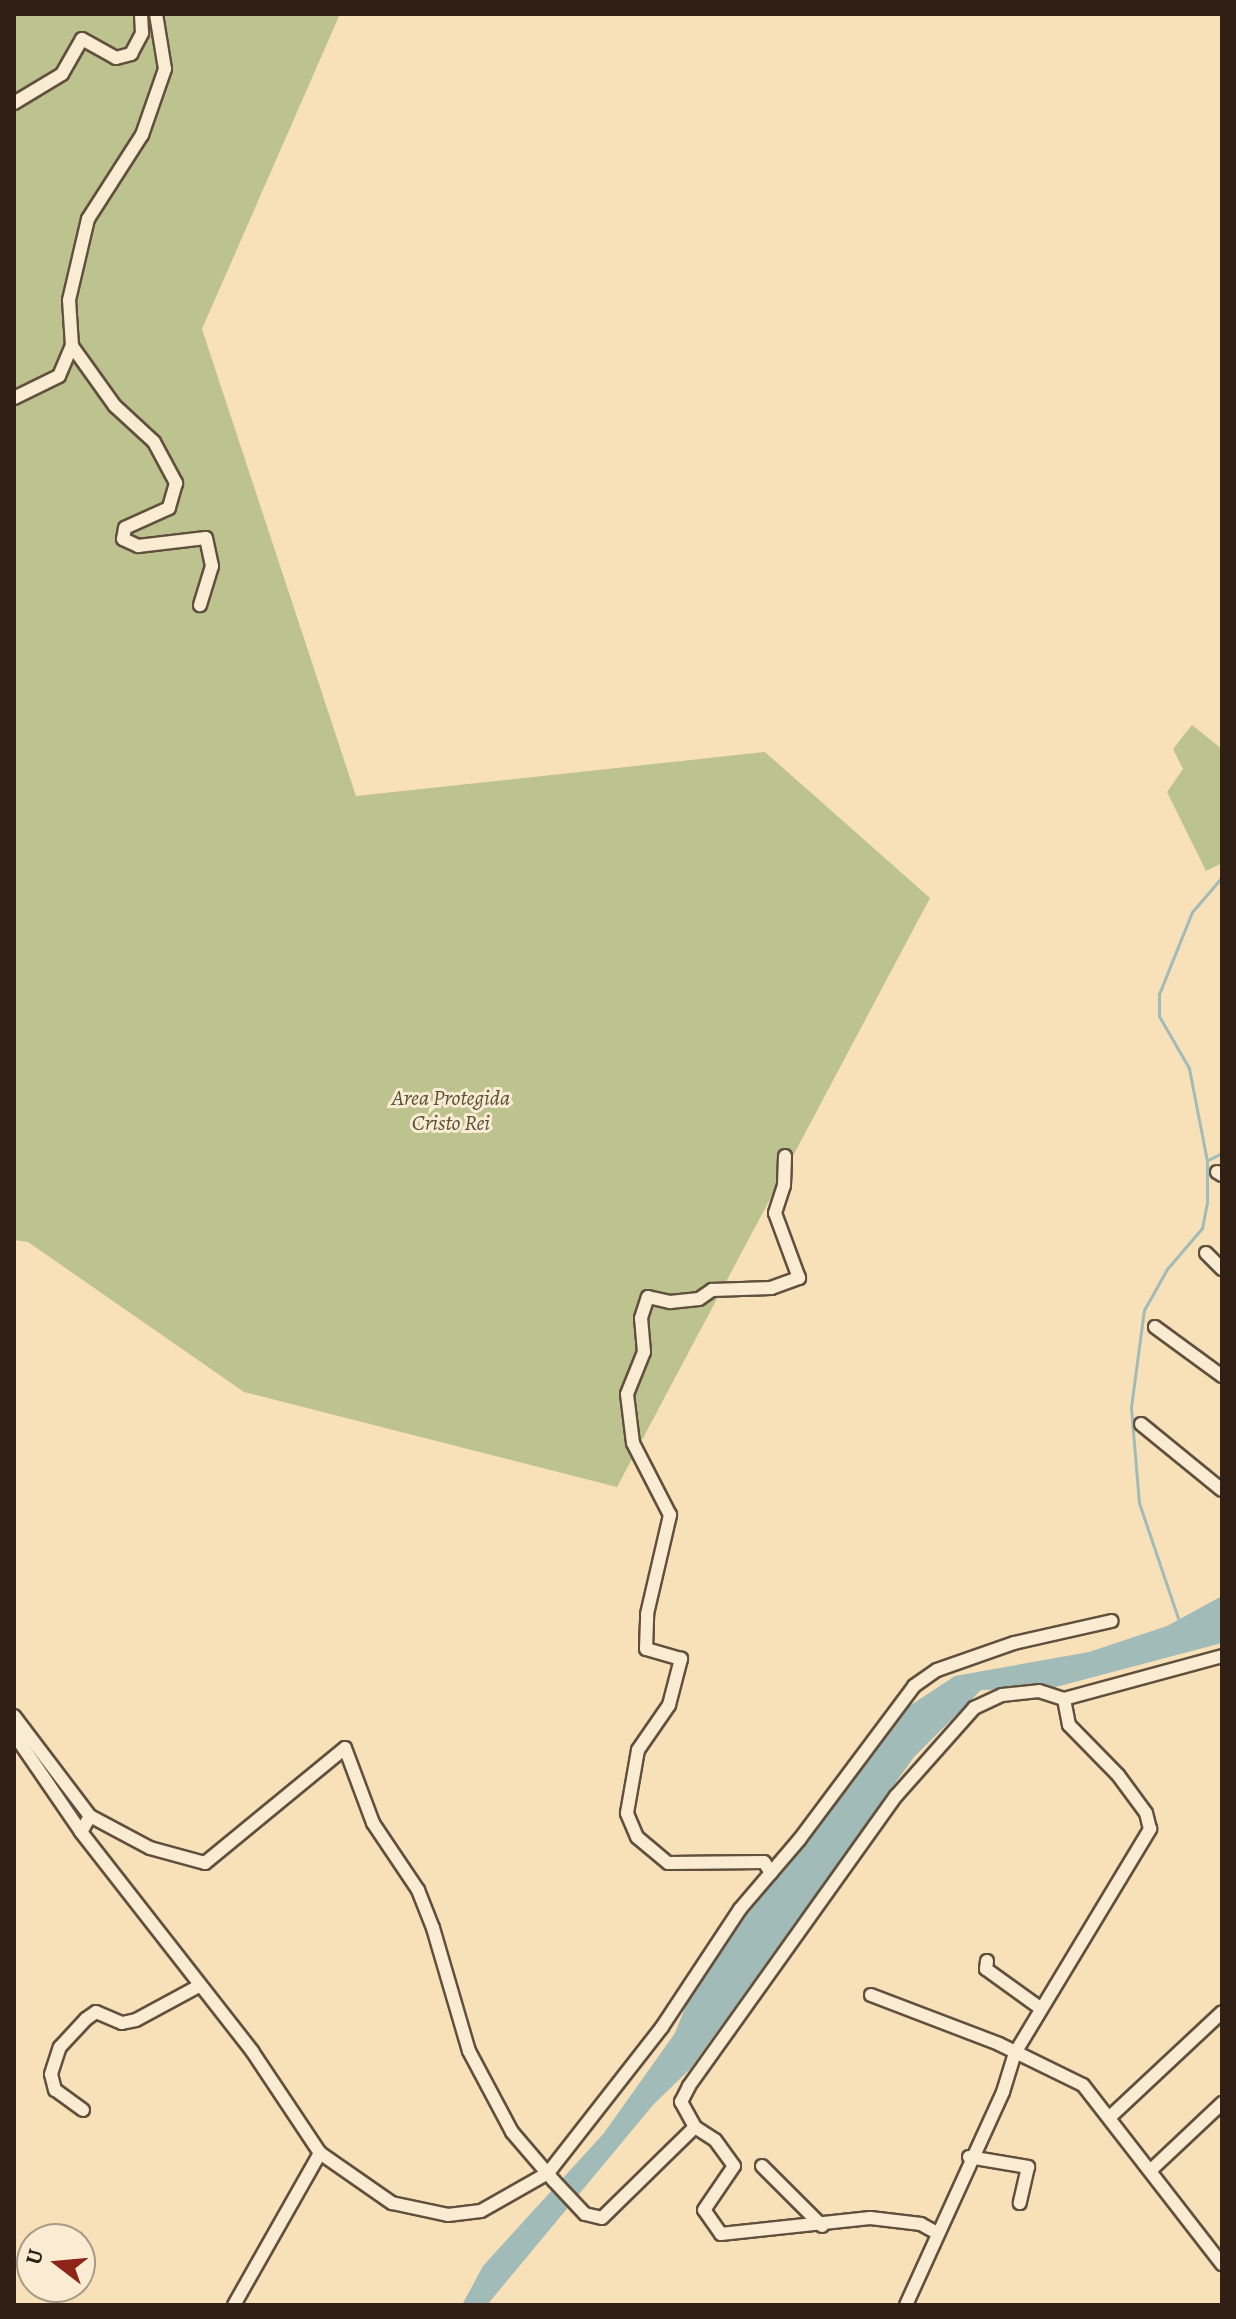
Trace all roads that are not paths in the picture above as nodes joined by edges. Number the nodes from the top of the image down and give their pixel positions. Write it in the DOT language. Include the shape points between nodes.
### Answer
graph roads {
  1 [pos="141,14"];
  2 [pos="156,14"];
  3 [pos="14,103"];
  4 [pos="72,346"];
  5 [pos="14,398"];
  6 [pos="200,605"];
  7 [pos="785,1156"];
  8 [pos="1206,1253"];
  9 [pos="1222,1269"];
  10 [pos="1155,1327"];
  11 [pos="1222,1376"];
  12 [pos="1141,1424"];
  13 [pos="1222,1490"];
  14 [pos="1112,1621"];
  15 [pos="1222,1656"];
  16 [pos="1064,1699"];
  17 [pos="14,1716"];
  18 [pos="14,1734"];
  19 [pos="90,1816"];
  20 [pos="81,1832"];
  21 [pos="771,1873"];
  22 [pos="987,1961"];
  23 [pos="199,1986"];
  24 [pos="871,1995"];
  25 [pos="1040,2008"];
  26 [pos="1222,2012"];
  27 [pos="1015,2053"];
  28 [pos="1222,2103"];
  29 [pos="83,2110"];
  30 [pos="1111,2116"];
  31 [pos="695,2127"];
  32 [pos="320,2153"];
  33 [pos="969,2157"];
  34 [pos="762,2166"];
  35 [pos="1151,2170"];
  36 [pos="551,2177"];
  37 [pos="1020,2203"];
  38 [pos="822,2226"];
  39 [pos="937,2233"];
  40 [pos="1222,2264"];
  41 [pos="234,2305"];
  42 [pos="906,2305"];
  1 -- 3 [label="street" via="142,33 131,54 110,56 82,39 62,74"];
  2 -- 4 [label="street" via="165,69 142,135 88,219 69,300"];
  4 -- 5 [label="street" via="59,376"];
  4 -- 6 [label="street" via="108,399 154,442 176,483 169,508 125,528 123,539 138,546 206,538 212,566"];
  7 -- 21 [label="street" via="784,1185 775,1213 799,1278 771,1288 712,1290 699,1299 670,1302 648,1297 641,1318 644,1352 627,1394 633,1443 670,1515 647,1614 646,1649 681,1659 669,1705 638,1750 627,1813 637,1837 668,1863 764,1862"];
  8 -- 9 [label="street"];
  10 -- 11 [label="street"];
  12 -- 13 [label="street"];
  14 -- 21 [label="street" via="1014,1643 937,1670 914,1686"];
  15 -- 16 [label="street"];
  16 -- 25 [label="street" via="1069,1725 1118,1775 1146,1813 1150,1829"];
  16 -- 31 [label="street" via="1039,1691 1002,1695 974,1708 896,1796 689,2086 681,2102"];
  17 -- 19 [label="street"];
  18 -- 20 [label="street"];
  19 -- 20 [label="street"];
  19 -- 36 [label="street" via="150,1848 205,1863 345,1748 373,1823 418,1890 469,2051 512,2132"];
  20 -- 23 [label="street"];
  21 -- 36 [label="street" via="740,1909 662,2027"];
  22 -- 25 [label="street" via="986,1969"];
  23 -- 29 [label="street" via="136,2020 122,2023 96,2012 86,2019 60,2047 51,2074 55,2090"];
  23 -- 32 [label="street" via="252,2051"];
  24 -- 27 [label="street"];
  25 -- 27 [label="street"];
  26 -- 30 [label="street"];
  27 -- 30 [label="street" via="1083,2085"];
  27 -- 33 [label="street" via="1003,2092"];
  28 -- 35 [label="street"];
  30 -- 35 [label="street"];
  31 -- 36 [label="street" via="608,2213 595,2219"];
  31 -- 38 [label="street" via="715,2140 734,2166 704,2210 721,2234"];
  32 -- 36 [label="street" via="392,2203 448,2215 481,2211"];
  32 -- 41 [label="street"];
  33 -- 37 [label="street" via="1028,2167"];
  33 -- 39 [label="street"];
  34 -- 38 [label="street"];
  35 -- 40 [label="street"];
  38 -- 39 [label="street" via="870,2218 921,2224"];
  39 -- 42 [label="street"];
}
